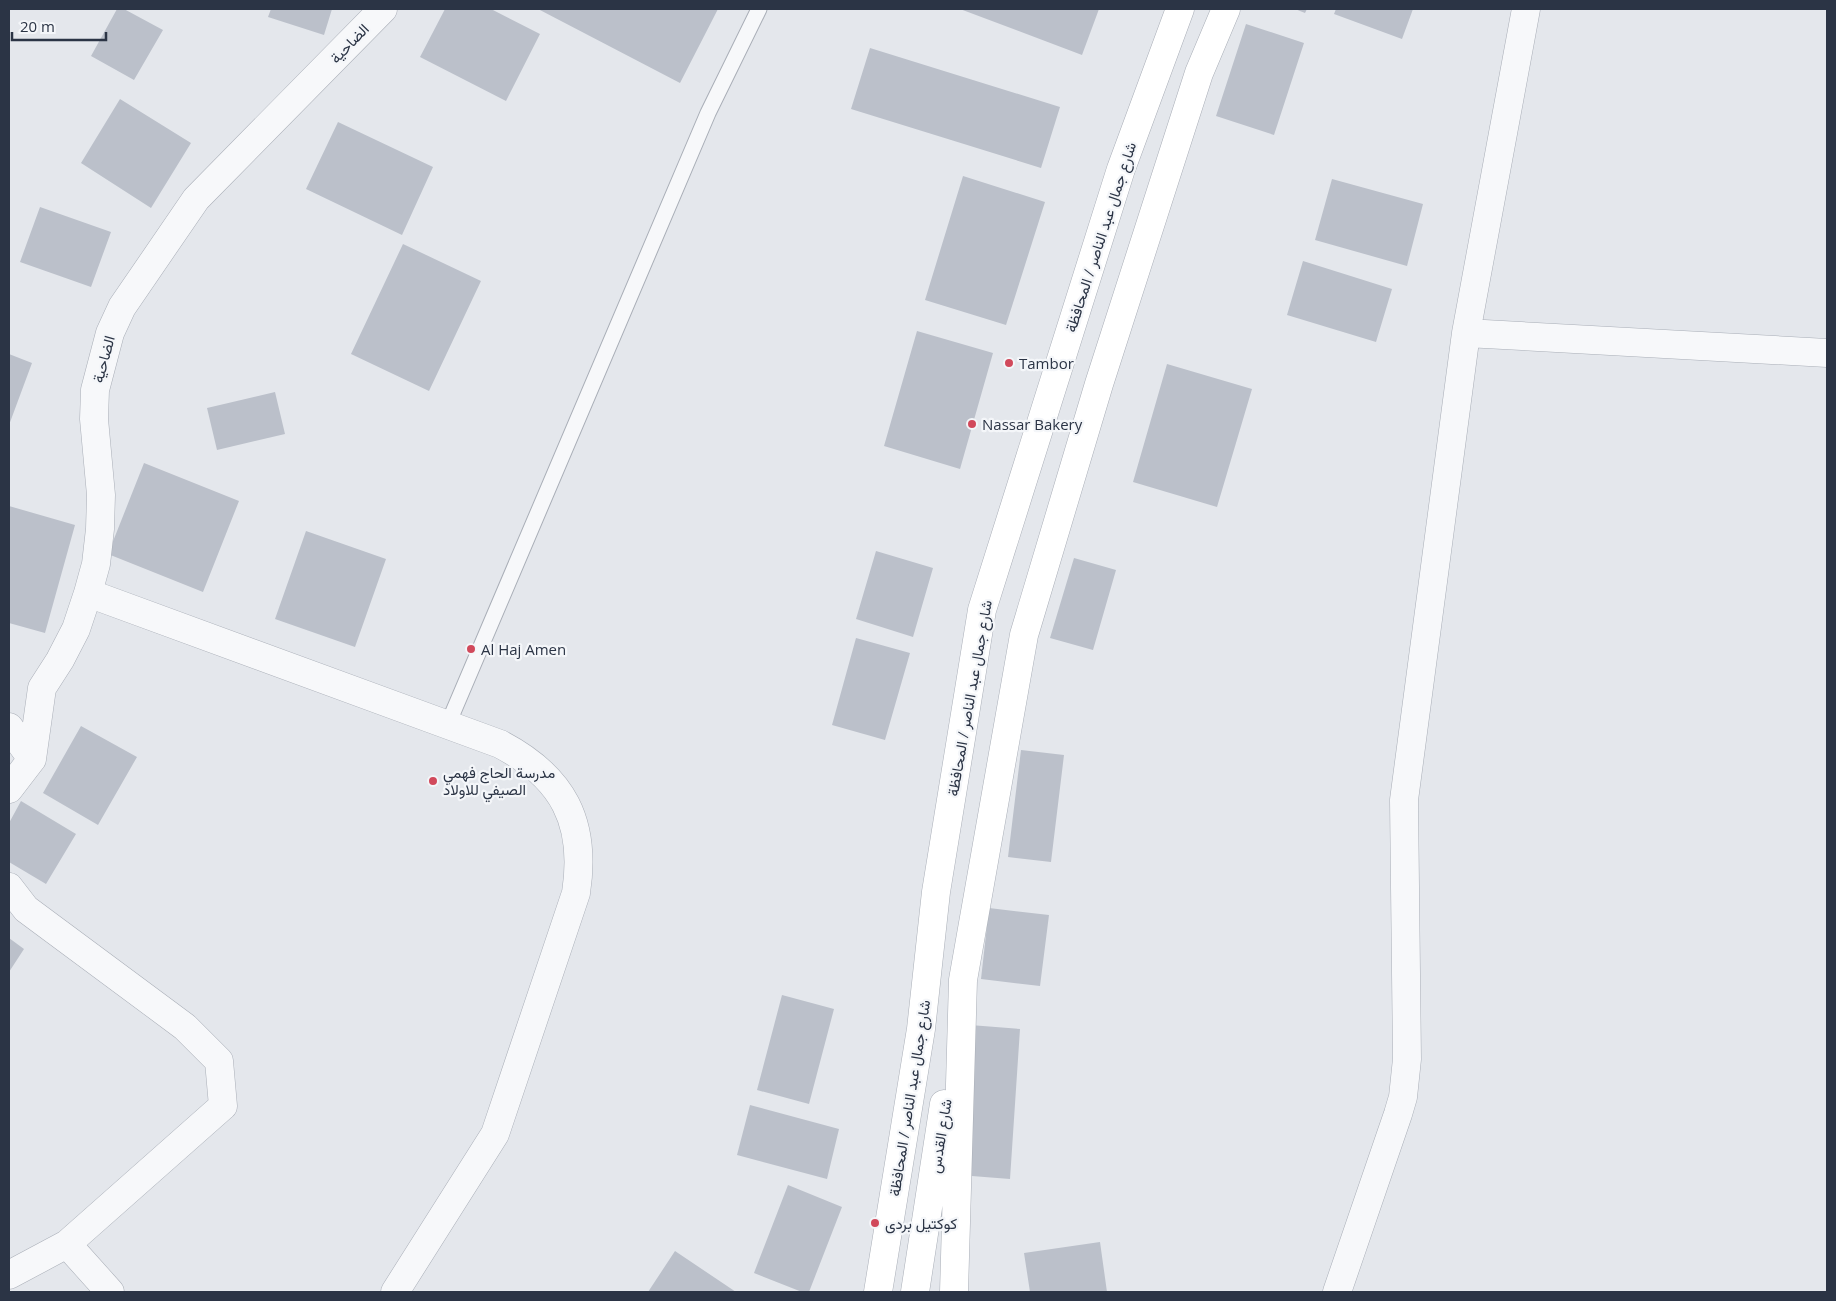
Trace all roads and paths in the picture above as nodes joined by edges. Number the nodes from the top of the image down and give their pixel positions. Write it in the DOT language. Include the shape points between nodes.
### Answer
graph roads {
  1 [pos="383,9"];
  2 [pos="759,9"];
  3 [pos="1180,9"];
  4 [pos="1226,9"];
  5 [pos="1526,9"];
  6 [pos="1466,333"];
  7 [pos="1827,353"];
  8 [pos="88,593"];
  9 [pos="448,724"];
  10 [pos="9,727"];
  11 [pos="32,759"];
  12 [pos="9,789"];
  13 [pos="9,887"];
  14 [pos="963,980"];
  15 [pos="68,1244"];
  16 [pos="9,1275"];
  17 [pos="110,1292"];
  18 [pos="395,1292"];
  19 [pos="878,1292"];
  20 [pos="915,1292"];
  21 [pos="954,1292"];
  22 [pos="1337,1292"];
  1 -- 8 [label="street, الضاحية" via="196,199 122,306 110,333 95,390 100,529"];
  2 -- 9 [label="lane" via="708,112"];
  3 -- 19 [label="main road, شارع جمال عبد الناصر / المحافظة" via="1121,169 982,610 936,892 921,1029"];
  4 -- 14 [label="main road" via="1193,92 1099,384 1024,635"];
  5 -- 6 [label="street"];
  6 -- 7 [label="street"];
  6 -- 22 [label="street" via="1404,800 1407,1060 1403,1097"];
  8 -- 9 [label="street"];
  8 -- 11 [label="street, الضاحية" via="76,629 42,688"];
  9 -- 18 [label="street" via="500,744 524,756 541,770 567,806 575,827 580,871 576,893 495,1134"];
  10 -- 11 [label="street"];
  11 -- 12 [label="street, الضاحية"];
  13 -- 15 [label="street" via="26,909 185,1027 219,1061 223,1106"];
  14 -- 20 [label="main road, شارع القدس"];
  14 -- 21 [label="main road"];
  15 -- 16 [label="street"];
  15 -- 17 [label="street"];
}
